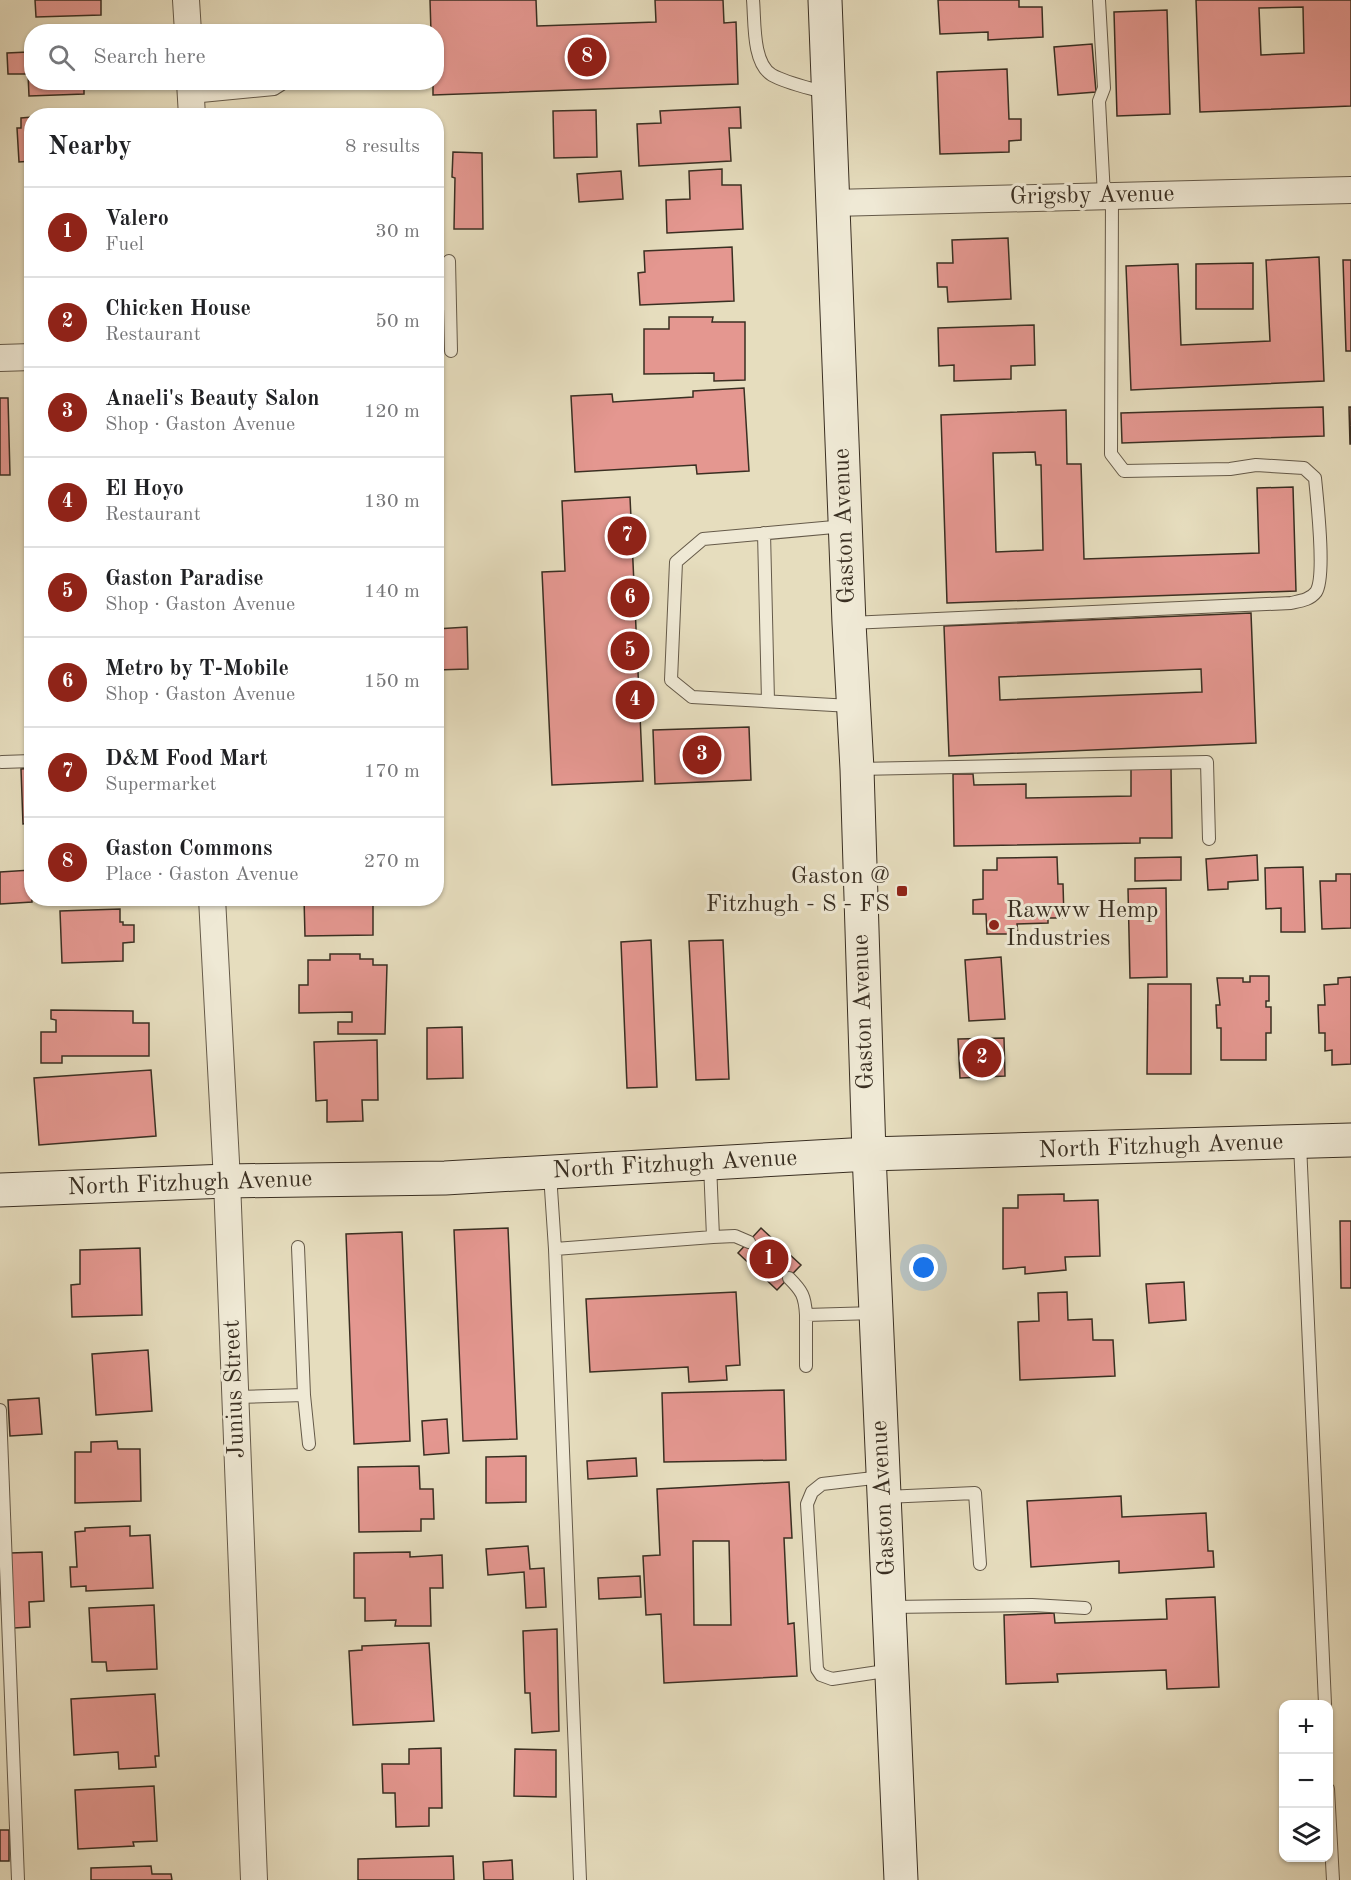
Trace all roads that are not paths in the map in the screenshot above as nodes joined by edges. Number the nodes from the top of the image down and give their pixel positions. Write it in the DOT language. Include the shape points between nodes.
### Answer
graph roads {
  1 [pos="186,0"];
  2 [pos="753,0"];
  3 [pos="825,0"];
  4 [pos="1099,0"];
  5 [pos="188,24"];
  6 [pos="265,90"];
  7 [pos="829,94"];
  8 [pos="191,98"];
  9 [pos="1351,190"];
  10 [pos="1108,196"];
  11 [pos="833,203"];
  12 [pos="449,261"];
  13 [pos="444,304"];
  14 [pos="450,304"];
  15 [pos="451,351"];
  16 [pos="24,357"];
  17 [pos="0,358"];
  18 [pos="845,526"];
  19 [pos="764,533"];
  20 [pos="849,623"];
  21 [pos="768,701"];
  22 [pos="852,706"];
  23 [pos="24,761"];
  24 [pos="2,762"];
  25 [pos="857,769"];
  26 [pos="1209,839"];
  27 [pos="212,906"];
  28 [pos="1351,1140"];
  29 [pos="1300,1143"];
  30 [pos="869,1154"];
  31 [pos="710,1163"];
  32 [pos="550,1172"];
  33 [pos="227,1181"];
  34 [pos="0,1190"];
  35 [pos="713,1237"];
  36 [pos="749,1242"];
  37 [pos="298,1247"];
  38 [pos="555,1249"];
  39 [pos="789,1278"];
  40 [pos="876,1313"];
  41 [pos="806,1315"];
  42 [pos="806,1366"];
  43 [pos="304,1395"];
  44 [pos="235,1397"];
  45 [pos="0,1410"];
  46 [pos="309,1444"];
  47 [pos="884,1487"];
  48 [pos="980,1564"];
  49 [pos="890,1606"];
  50 [pos="1085,1608"];
  51 [pos="892,1670"];
  52 [pos="1325,1700"];
  53 [pos="1330,1808"];
  54 [pos="18,1880"];
  55 [pos="254,1880"];
  56 [pos="579,1880"];
  57 [pos="901,1880"];
  58 [pos="1333,1880"];
  1 -- 5 [label="street"];
  2 -- 7 [label="lane" via="758,57 764,67 772,75"];
  3 -- 7 [label="main road, Gaston Avenue"];
  4 -- 10 [label="lane" via="1104,88 1099,101"];
  6 -- 8 [label="lane"];
  7 -- 11 [label="main road, Gaston Avenue"];
  9 -- 10 [label="street, Grigsby Avenue"];
  10 -- 11 [label="street, Grigsby Avenue"];
  10 -- 20 [label="lane" via="1111,454 1124,471 1256,465 1304,468 1316,478 1321,556 1318,589 1310,598 1291,603"];
  11 -- 18 [label="main road, Gaston Avenue"];
  12 -- 14 [label="lane"];
  13 -- 14 [label="lane"];
  14 -- 15 [label="lane"];
  16 -- 17 [label="street"];
  18 -- 19 [label="lane"];
  18 -- 20 [label="main road, Gaston Avenue"];
  19 -- 21 [label="lane"];
  19 -- 21 [label="lane" via="703,538 676,562 670,680 692,697"];
  20 -- 22 [label="main road, Gaston Avenue"];
  21 -- 22 [label="lane"];
  22 -- 25 [label="main road, Gaston Avenue"];
  23 -- 24 [label="lane"];
  25 -- 26 [label="lane" via="1207,762"];
  25 -- 30 [label="main road, Gaston Avenue"];
  27 -- 33 [label="street, Junius Street"];
  28 -- 29 [label="main road, North Fitzhugh Avenue"];
  29 -- 30 [label="main road, North Fitzhugh Avenue"];
  29 -- 52 [label="lane"];
  30 -- 31 [label="main road, North Fitzhugh Avenue"];
  30 -- 40 [label="main road, Gaston Avenue"];
  31 -- 32 [label="main road, North Fitzhugh Avenue"];
  31 -- 35 [label="lane"];
  32 -- 33 [label="main road, North Fitzhugh Avenue" via="445,1178"];
  32 -- 38 [label="lane"];
  33 -- 34 [label="main road, North Fitzhugh Avenue"];
  33 -- 44 [label="street, Junius Street"];
  35 -- 36 [label="lane" via="735,1236"];
  35 -- 38 [label="lane"];
  37 -- 43 [label="lane"];
  38 -- 56 [label="lane"];
  39 -- 41 [label="lane" via="806,1300"];
  40 -- 41 [label="lane"];
  40 -- 47 [label="main road, Gaston Avenue"];
  41 -- 42 [label="lane"];
  43 -- 44 [label="lane"];
  43 -- 46 [label="lane"];
  44 -- 55 [label="street, Junius Street"];
  45 -- 54 [label="lane"];
  47 -- 48 [label="lane" via="975,1493"];
  47 -- 49 [label="main road, Gaston Avenue"];
  47 -- 51 [label="lane" via="822,1484 812,1492 807,1504 817,1669 832,1679"];
  49 -- 50 [label="lane"];
  49 -- 51 [label="main road, Gaston Avenue"];
  51 -- 57 [label="main road, Gaston Avenue"];
  53 -- 58 [label="lane"];
}
